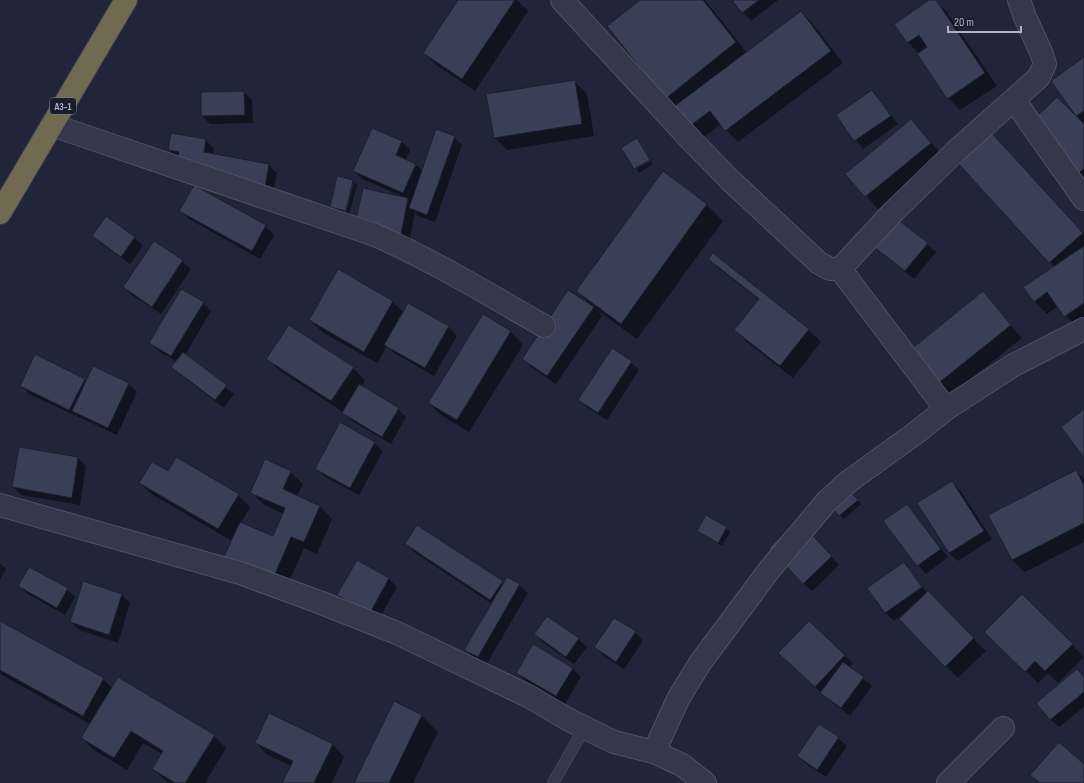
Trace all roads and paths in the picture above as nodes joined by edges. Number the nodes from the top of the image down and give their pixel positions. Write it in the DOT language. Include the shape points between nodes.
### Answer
graph roads {
  1 [pos="126,0"];
  2 [pos="562,0"];
  3 [pos="1019,0"];
  4 [pos="1014,100"];
  5 [pos="52,125"];
  6 [pos="1084,199"];
  7 [pos="0,213"];
  8 [pos="840,269"];
  9 [pos="544,326"];
  10 [pos="1084,329"];
  11 [pos="946,409"];
  12 [pos="0,505"];
  13 [pos="585,727"];
  14 [pos="1003,728"];
  15 [pos="654,752"];
  16 [pos="553,783"];
  17 [pos="705,783"];
  18 [pos="948,783"];
  1 -- 5 [label="highway, A3-1"];
  2 -- 8 [label="street" via="730,180 819,264 830,269"];
  3 -- 4 [label="street" via="1044,64 1039,77"];
  4 -- 6 [label="street"];
  4 -- 8 [label="street" via="894,211"];
  5 -- 7 [label="highway, A3-1"];
  5 -- 9 [label="street" via="375,235 411,251"];
  8 -- 11 [label="street"];
  10 -- 11 [label="street" via="1012,366"];
  11 -- 15 [label="street" via="848,482 797,534 700,663 678,699"];
  12 -- 13 [label="street" via="240,573 320,602 411,640 530,697"];
  13 -- 15 [label="street" via="614,742"];
  13 -- 16 [label="lane"];
  14 -- 18 [label="street"];
  15 -- 17 [label="street" via="682,766"];
}
